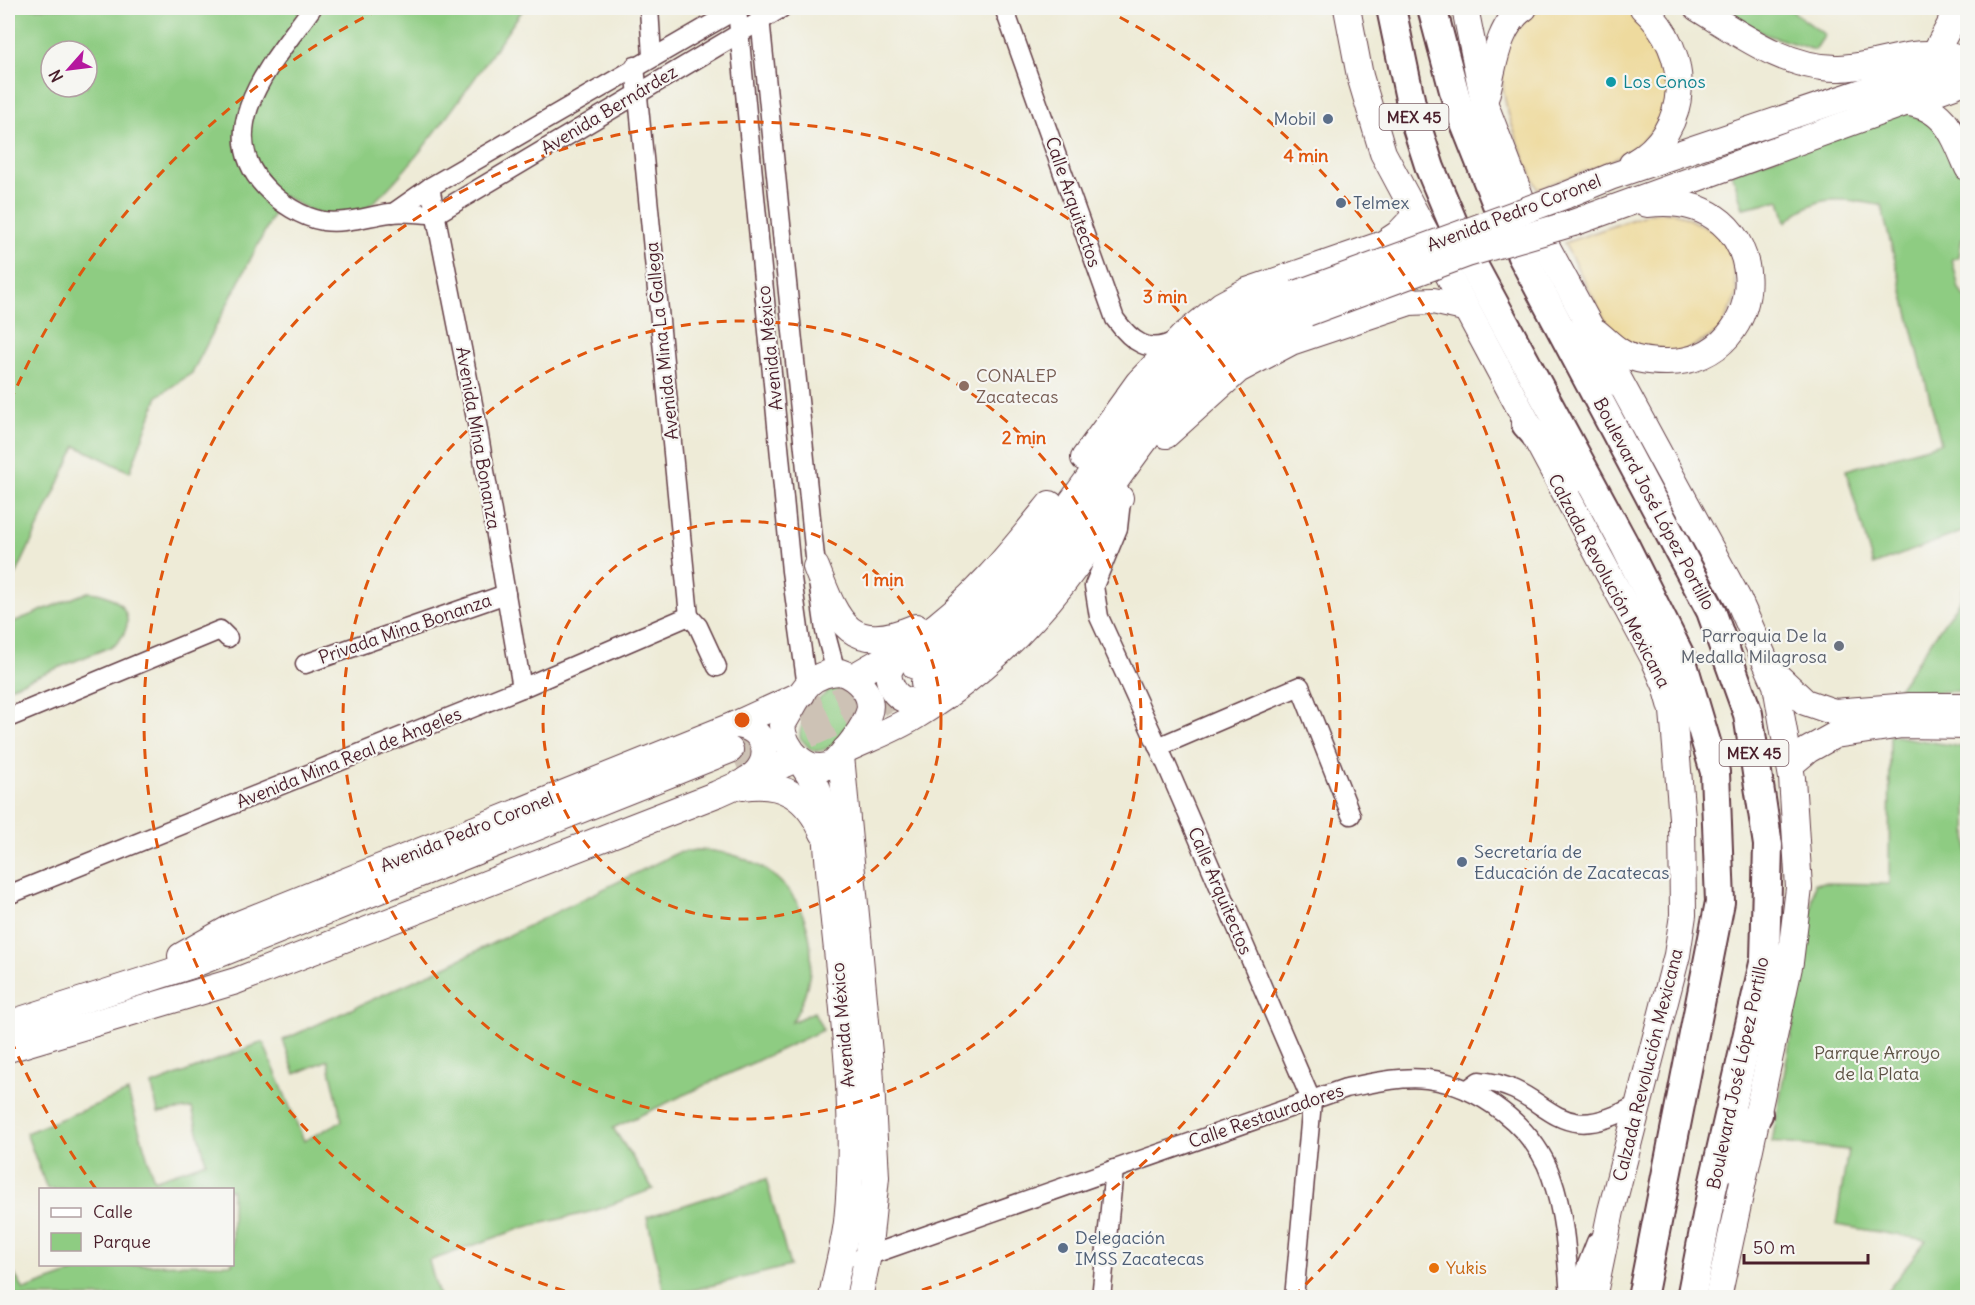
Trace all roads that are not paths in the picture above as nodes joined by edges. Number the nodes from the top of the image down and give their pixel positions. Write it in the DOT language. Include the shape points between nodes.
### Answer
graph roads {
  1 [pos="312,8"];
  2 [pos="649,8"];
  3 [pos="738,8"];
  4 [pos="782,8"];
  5 [pos="1004,8"];
  6 [pos="1347,8"];
  7 [pos="1391,8"];
  8 [pos="1432,8"];
  9 [pos="1465,8"];
  10 [pos="1524,8"];
  11 [pos="1643,8"];
  12 [pos="1697,8"];
  13 [pos="1954,8"];
  14 [pos="759,15"];
  15 [pos="739,34"];
  16 [pos="1938,52"];
  17 [pos="652,56"];
  18 [pos="635,66"];
  19 [pos="1966,67"];
  20 [pos="1918,73"];
  21 [pos="637,93"];
  22 [pos="1484,102"];
  23 [pos="1902,102"];
  24 [pos="1968,168"];
  25 [pos="1610,177"];
  26 [pos="430,188"];
  27 [pos="1614,208"];
  28 [pos="1498,209"];
  29 [pos="393,213"];
  30 [pos="436,214"];
  31 [pos="1415,216"];
  32 [pos="1453,223"];
  33 [pos="1393,238"];
  34 [pos="1521,254"];
  35 [pos="1473,265"];
  36 [pos="1417,301"];
  37 [pos="1302,303"];
  38 [pos="1464,308"];
  39 [pos="1586,324"];
  40 [pos="1183,336"];
  41 [pos="1526,424"];
  42 [pos="1622,442"];
  43 [pos="1121,468"];
  44 [pos="1069,482"];
  45 [pos="1624,544"];
  46 [pos="816,567"];
  47 [pos="506,594"];
  48 [pos="952,611"];
  49 [pos="689,616"];
  50 [pos="921,636"];
  51 [pos="228,638"];
  52 [pos="305,664"];
  53 [pos="717,667"];
  54 [pos="1769,668"];
  55 [pos="844,674"];
  56 [pos="920,674"];
  57 [pos="522,688"];
  58 [pos="804,690"];
  59 [pos="951,693"];
  60 [pos="1968,706"];
  61 [pos="8,718"];
  62 [pos="1968,726"];
  63 [pos="1158,747"];
  64 [pos="843,753"];
  65 [pos="736,756"];
  66 [pos="798,758"];
  67 [pos="1790,765"];
  68 [pos="717,794"];
  69 [pos="1351,815"];
  70 [pos="827,841"];
  71 [pos="8,895"];
  72 [pos="142,994"];
  73 [pos="11,1024"];
  74 [pos="8,1048"];
  75 [pos="1467,1090"];
  76 [pos="1312,1102"];
  77 [pos="1638,1104"];
  78 [pos="1758,1114"];
  79 [pos="1114,1169"];
  80 [pos="1712,1190"];
  81 [pos="1611,1211"];
  82 [pos="868,1256"];
  83 [pos="838,1266"];
  84 [pos="832,1298"];
  85 [pos="859,1298"];
  86 [pos="1101,1298"];
  87 [pos="1294,1298"];
  88 [pos="1572,1298"];
  89 [pos="1593,1298"];
  90 [pos="1642,1298"];
  91 [pos="1690,1298"];
  92 [pos="1718,1298"];
  1 -- 29 [label="street" via="257,86 247,107 247,160 276,199 301,214 323,221 348,221"];
  2 -- 17 [label="street"];
  3 -- 15 [label="street, Avenida México"];
  3 -- 17 [label="street, Avenida Bernárdez"];
  4 -- 14 [label="street, Avenida Bernárdez"];
  5 -- 40 [label="street, Calle Arquitectos" via="1115,319 1127,336 1143,346 1155,348"];
  6 -- 31 [label="street, Calzada Revolución Mexicana" via="1370,116 1383,153"];
  7 -- 32 [label="main road, MEX 45" via="1414,118"];
  8 -- 28 [label="main road, MEX 45" via="1458,106"];
  9 -- 22 [label="street"];
  10 -- 22 [label="street" via="1502,36"];
  11 -- 25 [label="street" via="1667,35 1677,57 1680,95 1665,133 1644,158"];
  12 -- 16 [label="street" via="1760,46 1811,66 1840,68"];
  13 -- 16 [label="street"];
  14 -- 15 [label="street, Avenida Bernárdez"];
  14 -- 46 [label="street, Avenida México"];
  15 -- 21 [label="street, Avenida Bernárdez"];
  15 -- 58 [label="street, Avenida México"];
  16 -- 19 [label="street"];
  16 -- 20 [label="street"];
  17 -- 18 [label="street, Avenida Bernárdez"];
  18 -- 21 [label="street, Avenida Mina La Gallega"];
  18 -- 26 [label="street, Avenida Bernárdez"];
  19 -- 20 [label="street, Avenida Pedro Coronel"];
  19 -- 23 [label="street, Avenida Pedro Coronel"];
  20 -- 25 [label="street, Avenida Pedro Coronel"];
  21 -- 30 [label="street, Avenida Bernárdez"];
  21 -- 49 [label="street, Avenida Mina La Gallega"];
  22 -- 39 [label="street" via="1522,201"];
  23 -- 24 [label="street" via="1935,111 1955,137"];
  23 -- 27 [label="street, Avenida Pedro Coronel"];
  25 -- 37 [label="street, Avenida Pedro Coronel, bridge"];
  26 -- 29 [label="street, Avenida Bernárdez"];
  26 -- 30 [label="street, Avenida Mina Bonanza"];
  27 -- 37 [label="street, Avenida Pedro Coronel, bridge"];
  27 -- 39 [label="street" via="1683,203 1717,219 1733,235 1743,255 1749,288 1744,308 1724,339 1682,362 1651,362 1622,353"];
  29 -- 30 [label="street"];
  30 -- 47 [label="street, Avenida Mina Bonanza"];
  31 -- 33 [label="street"];
  31 -- 38 [label="street, Calzada Revolución Mexicana"];
  33 -- 36 [label="street" via="1408,254 1416,276"];
  33 -- 40 [label="street" via="1247,291 1221,305"];
  34 -- 42 [label="main road, Boulevard José López Portillo / MEX 45"];
  35 -- 45 [label="main road, MEX 45"];
  36 -- 38 [label="street"];
  36 -- 43 [label="street" via="1325,330 1264,355 1219,385 1161,440"];
  37 -- 43 [label="street, Avenida Pedro Coronel" via="1242,319 1201,348 1155,394"];
  38 -- 41 [label="street, Calzada Revolución Mexicana"];
  39 -- 42 [label="main road"];
  39 -- 54 [label="street" via="1738,599"];
  40 -- 44 [label="street" via="1117,410"];
  41 -- 45 [label="main road" via="1575,479"];
  41 -- 77 [label="street, Calzada Revolución Mexicana" via="1653,657 1673,711 1682,818 1683,915 1669,996"];
  42 -- 80 [label="main road, Boulevard José López Portillo / MEX 45" via="1711,611 1748,714 1768,845 1765,959"];
  43 -- 44 [label="street, Avenida Pedro Coronel"];
  43 -- 56 [label="street, Avenida Pedro Coronel" via="1063,553 1023,600 975,649"];
  43 -- 59 [label="street, Avenida Pedro Coronel" via="1083,558 1011,642"];
  43 -- 63 [label="street, Calle Arquitectos" via="1119,528 1094,586 1099,617"];
  44 -- 48 [label="street, Avenida Pedro Coronel" via="996,568"];
  45 -- 90 [label="main road, MEX 45" via="1681,658 1715,772 1720,902"];
  46 -- 48 [label="street" via="837,615 853,632 865,637 897,634"];
  46 -- 55 [label="street, Avenida México" via="825,631"];
  47 -- 52 [label="street, Privada Mina Bonanza"];
  47 -- 57 [label="street, Avenida Mina Bonanza"];
  48 -- 50 [label="street, Avenida Pedro Coronel"];
  49 -- 53 [label="street" via="698,626"];
  49 -- 57 [label="street, Avenida Mina Real de Ángeles"];
  50 -- 55 [label="street, Avenida Pedro Coronel"];
  50 -- 59 [label="street" via="890,666 893,692 900,699 919,704"];
  51 -- 61 [label="street" via="220,630"];
  54 -- 60 [label="street" via="1805,702 1834,712"];
  54 -- 67 [label="street" via="1776,685"];
  55 -- 58 [label="street" via="824,673"];
  55 -- 64 [label="street" via="864,689 869,715"];
  57 -- 71 [label="street, Avenida Mina Real de Ángeles"];
  58 -- 65 [label="street, Avenida Pedro Coronel"];
  58 -- 66 [label="street" via="782,725 786,742"];
  59 -- 64 [label="street, Avenida Pedro Coronel" via="913,718"];
  62 -- 67 [label="street" via="1902,725 1835,735"];
  63 -- 69 [label="street" via="1300,686"];
  63 -- 76 [label="street, Calle Arquitectos"];
  64 -- 66 [label="street" via="830,766"];
  64 -- 82 [label="street, Avenida México" via="874,1119 876,1177"];
  65 -- 66 [label="street, Avenida Pedro Coronel"];
  65 -- 68 [label="street, Avenida Pedro Coronel"];
  65 -- 72 [label="street, Avenida Pedro Coronel"];
  65 -- 72 [label="street, Avenida Pedro Coronel" via="234,926"];
  66 -- 70 [label="street, Avenida México" via="822,798"];
  67 -- 78 [label="street" via="1799,888 1790,962"];
  68 -- 70 [label="street" via="764,784 784,789 816,817"];
  68 -- 72 [label="street, Avenida Pedro Coronel" via="236,981"];
  70 -- 83 [label="street, Avenida México" via="848,1087 850,1158 846,1223"];
  72 -- 73 [label="street, Avenida Pedro Coronel"];
  72 -- 74 [label="street, Avenida Pedro Coronel"];
  75 -- 76 [label="street, Calle Restauradores" via="1427,1079 1385,1080 1346,1088"];
  75 -- 77 [label="street" via="1479,1081 1497,1083 1561,1119 1588,1124 1614,1117"];
  75 -- 88 [label="street, Calle Restauradores" via="1518,1127 1537,1149 1551,1175 1566,1242"];
  76 -- 79 [label="street, Calle Restauradores"];
  76 -- 87 [label="street, Calle Arquitectos"];
  77 -- 81 [label="street, Calzada Revolución Mexicana"];
  78 -- 80 [label="main road"];
  78 -- 92 [label="street"];
  79 -- 82 [label="street, Calle Restauradores"];
  79 -- 86 [label="street"];
  80 -- 91 [label="main road, Boulevard José López Portillo / MEX 45"];
  81 -- 88 [label="street"];
  81 -- 89 [label="street, Calzada Revolución Mexicana"];
  82 -- 83 [label="street, Calle Restauradores"];
  82 -- 85 [label="street, Avenida México"];
  83 -- 84 [label="street, Avenida México"];
}
